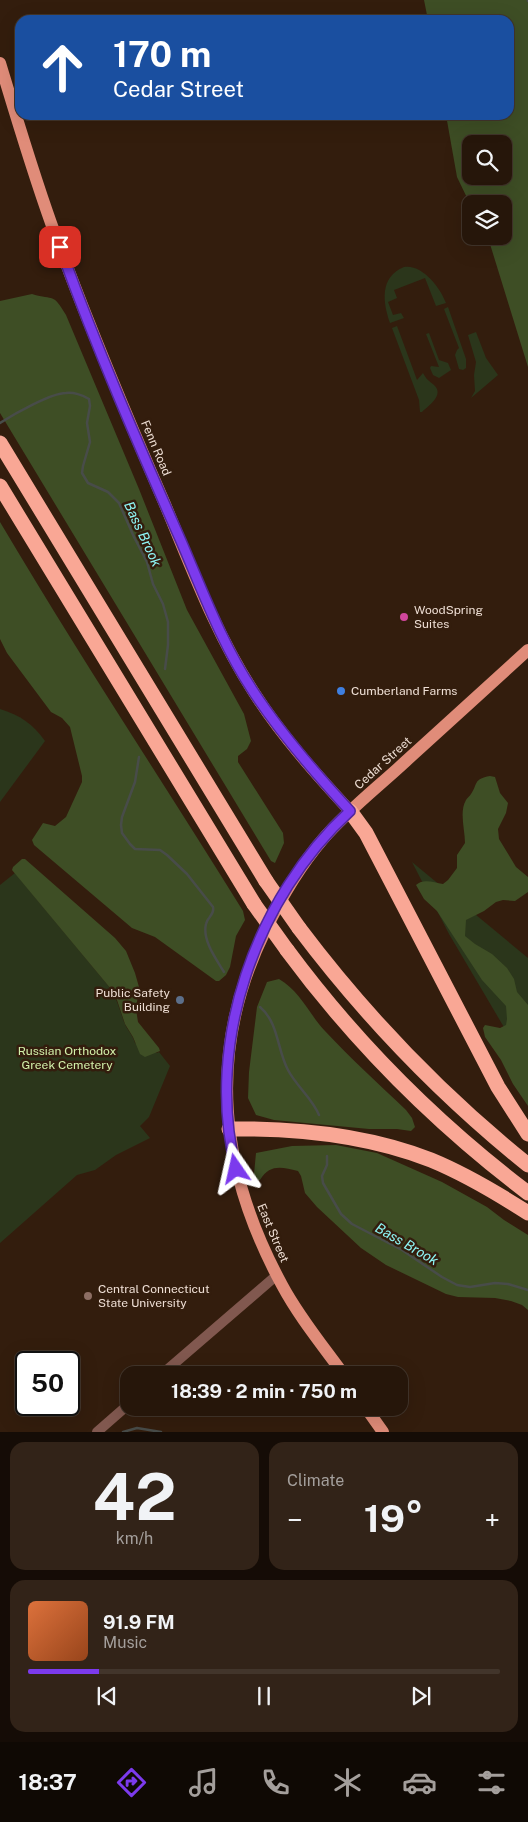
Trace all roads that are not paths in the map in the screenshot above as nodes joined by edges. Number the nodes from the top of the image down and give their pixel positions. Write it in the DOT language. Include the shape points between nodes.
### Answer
graph roads {
  1 [pos="0,63"];
  2 [pos="15,111"];
  3 [pos="18,120"];
  4 [pos="2,447"];
  5 [pos="0,486"];
  6 [pos="528,650"];
  7 [pos="350,811"];
  8 [pos="261,938"];
  9 [pos="229,1129"];
  10 [pos="528,1134"];
  11 [pos="528,1164"];
  12 [pos="528,1193"];
  13 [pos="528,1213"];
  14 [pos="277,1275"];
  15 [pos="171,1366"];
  16 [pos="338,1366"];
  17 [pos="120,1412"];
  18 [pos="372,1416"];
  19 [pos="97,1432"];
  20 [pos="383,1432"];
  1 -- 2 [label="main road, Fenn Road"];
  3 -- 7 [label="main road, Fenn Road" via="68,269 212,616 268,714"];
  4 -- 11 [label="highway, bridge" via="266,881 299,928 398,1047 465,1112"];
  5 -- 12 [label="highway, bridge" via="230,866 287,950 346,1023 396,1076 454,1132"];
  6 -- 7 [label="main road, Cedar Street"];
  7 -- 8 [label="main road, Cedar Street" via="303,864"];
  7 -- 10 [label="highway" via="366,832 494,1080"];
  8 -- 9 [label="main road, East Street" via="241,990 231,1036 226,1082"];
  9 -- 13 [label="highway" via="319,1133 391,1147 461,1174"];
  9 -- 14 [label="main road, East Street" via="234,1163 246,1205"];
  14 -- 15 [label="street"];
  14 -- 16 [label="main road, East Street"];
  17 -- 19 [label="street"];
  18 -- 20 [label="main road"];
}
